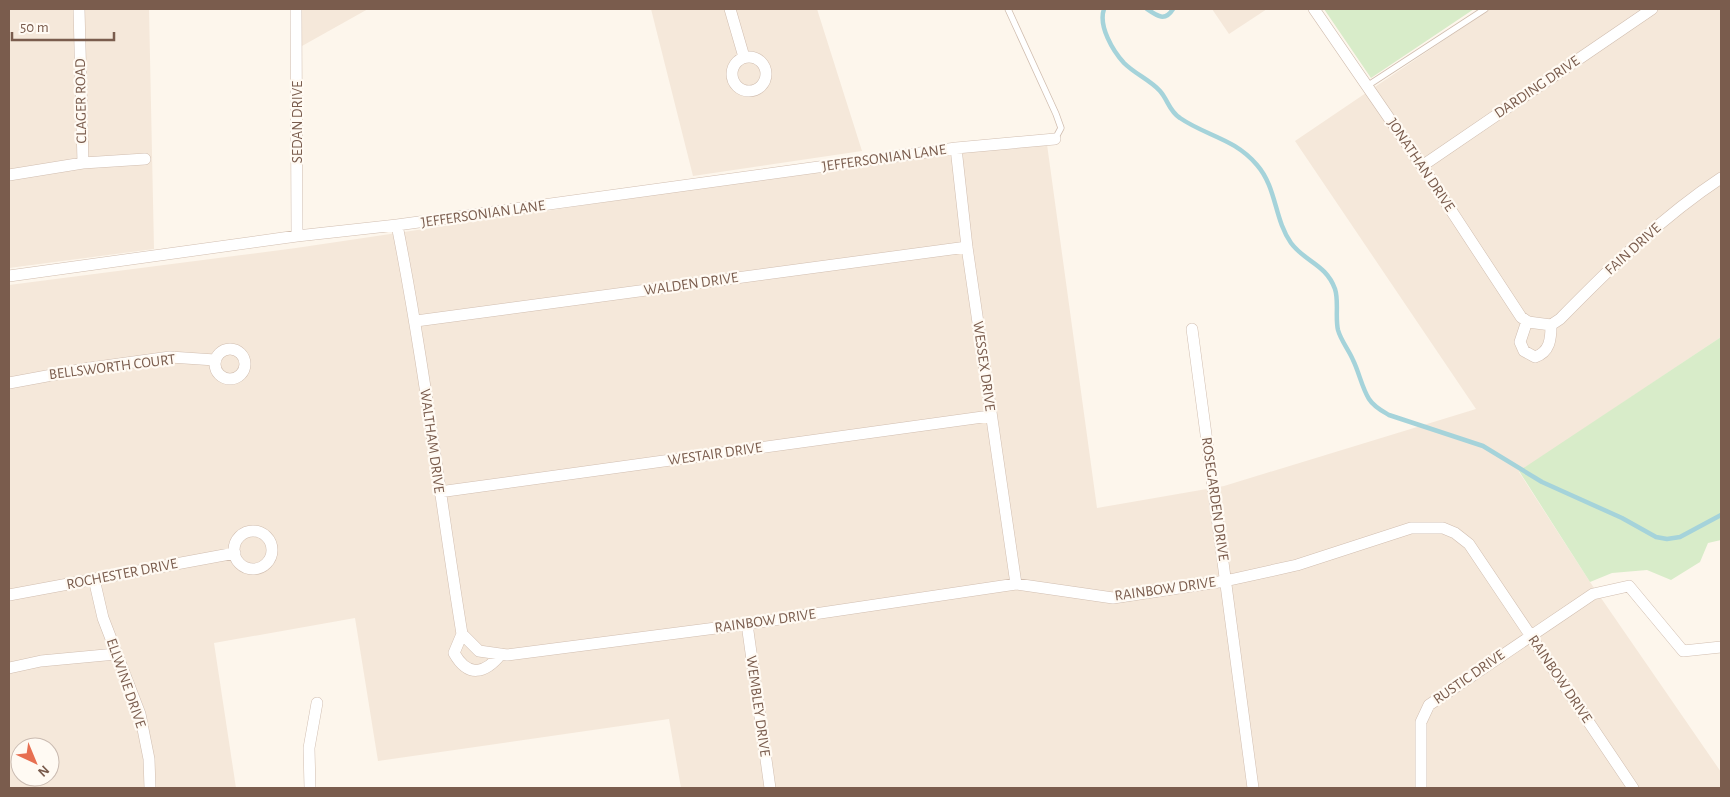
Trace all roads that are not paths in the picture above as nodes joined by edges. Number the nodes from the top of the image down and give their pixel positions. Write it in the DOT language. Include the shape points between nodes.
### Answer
graph roads {
  1 [pos="79,9"];
  2 [pos="296,9"];
  3 [pos="730,9"];
  4 [pos="1008,9"];
  5 [pos="1314,9"];
  6 [pos="1485,9"];
  7 [pos="1652,9"];
  8 [pos="744,57"];
  9 [pos="1367,86"];
  10 [pos="1055,139"];
  11 [pos="956,148"];
  12 [pos="145,159"];
  13 [pos="83,163"];
  14 [pos="1422,166"];
  15 [pos="9,176"];
  16 [pos="1721,178"];
  17 [pos="397,225"];
  18 [pos="297,236"];
  19 [pos="967,247"];
  20 [pos="9,276"];
  21 [pos="416,320"];
  22 [pos="1527,321"];
  23 [pos="1550,325"];
  24 [pos="1192,329"];
  25 [pos="215,360"];
  26 [pos="9,383"];
  27 [pos="990,416"];
  28 [pos="439,492"];
  29 [pos="235,553"];
  30 [pos="94,579"];
  31 [pos="1225,581"];
  32 [pos="1016,584"];
  33 [pos="9,595"];
  34 [pos="747,624"];
  35 [pos="462,634"];
  36 [pos="1531,634"];
  37 [pos="1721,647"];
  38 [pos="116,654"];
  39 [pos="500,654"];
  40 [pos="9,668"];
  41 [pos="317,703"];
  42 [pos="150,788"];
  43 [pos="310,788"];
  44 [pos="770,788"];
  45 [pos="1253,788"];
  46 [pos="1421,788"];
  47 [pos="1633,788"];
  1 -- 13 [label="street, CLAGER ROAD"];
  2 -- 18 [label="street, SEDAN DRIVE"];
  3 -- 8 [label="street"];
  4 -- 10 [label="lane" via="1056,114 1061,128"];
  5 -- 9 [label="street, JONATHAN DRIVE"];
  6 -- 9 [label="lane"];
  7 -- 14 [label="street, DARDING DRIVE"];
  9 -- 14 [label="street, JONATHAN DRIVE"];
  10 -- 11 [label="street, JEFFERSONIAN LANE"];
  11 -- 17 [label="street, JEFFERSONIAN LANE"];
  11 -- 19 [label="street, WESSEX DRIVE"];
  12 -- 13 [label="street"];
  13 -- 15 [label="street"];
  14 -- 22 [label="street, JONATHAN DRIVE" via="1521,317"];
  16 -- 23 [label="street, FAIN DRIVE" via="1693,196"];
  17 -- 18 [label="street, JEFFERSONIAN LANE"];
  17 -- 21 [label="street, WALTHAM DRIVE"];
  18 -- 20 [label="street, JEFFERSONIAN LANE"];
  19 -- 21 [label="street, WALDEN DRIVE"];
  19 -- 27 [label="street, WESSEX DRIVE"];
  21 -- 28 [label="street, WALTHAM DRIVE"];
  22 -- 23 [label="street"];
  22 -- 23 [label="street" via="1520,342 1524,351 1535,357 1542,355 1549,346"];
  24 -- 31 [label="street, ROSEGARDEN DRIVE"];
  25 -- 26 [label="street, BELLSWORTH COURT" via="170,357"];
  27 -- 28 [label="street, WESTAIR DRIVE"];
  27 -- 32 [label="street, WESSEX DRIVE"];
  28 -- 35 [label="street, WALTHAM DRIVE"];
  29 -- 30 [label="street, ROCHESTER DRIVE"];
  30 -- 33 [label="street, ROCHESTER DRIVE"];
  30 -- 38 [label="street, ELLWINE DRIVE"];
  31 -- 32 [label="street, RAINBOW DRIVE" via="1113,598"];
  31 -- 36 [label="street, RAINBOW DRIVE" via="1297,565 1411,528 1443,528 1470,544"];
  31 -- 45 [label="street, ROSEGARDEN DRIVE"];
  32 -- 34 [label="street, RAINBOW DRIVE"];
  34 -- 39 [label="street, RAINBOW DRIVE"];
  34 -- 44 [label="street, WEMBLEY DRIVE"];
  35 -- 39 [label="street, RAINBOW DRIVE" via="479,651"];
  35 -- 39 [label="street" via="454,653 468,668 481,670 494,663"];
  36 -- 37 [label="street, RUSTIC DRIVE" via="1593,594 1629,586 1683,651"];
  36 -- 46 [label="street, RUSTIC DRIVE" via="1429,705 1421,722"];
  36 -- 47 [label="street, RAINBOW DRIVE"];
  38 -- 40 [label="street" via="41,660"];
  38 -- 42 [label="street, ELLWINE DRIVE" via="140,714 149,759"];
  41 -- 43 [label="street" via="309,748"];
}
